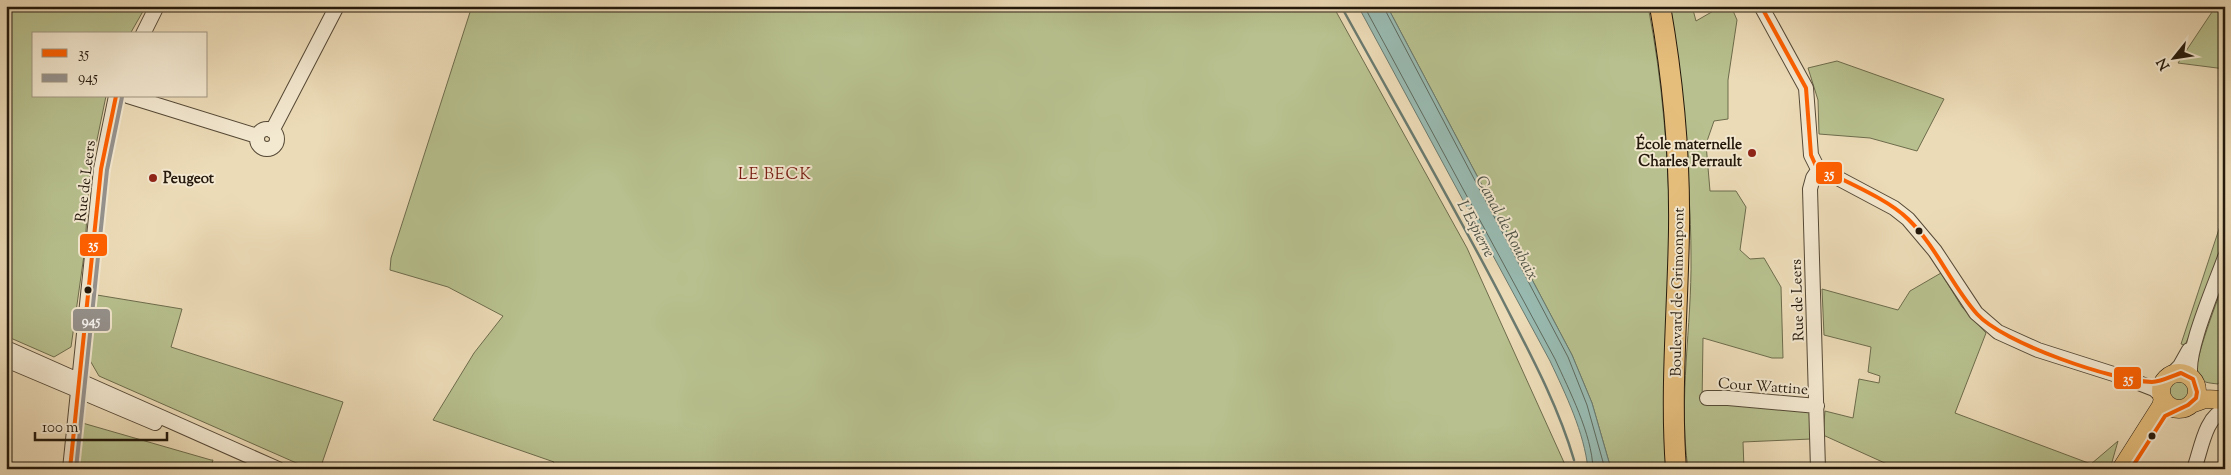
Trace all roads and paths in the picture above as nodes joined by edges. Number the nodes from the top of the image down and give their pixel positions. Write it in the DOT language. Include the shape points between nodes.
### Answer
graph roads {
  1 [pos="158,6"];
  2 [pos="337,6"];
  3 [pos="1660,6"];
  4 [pos="1761,6"];
  5 [pos="144,32"];
  6 [pos="116,98"];
  7 [pos="134,98"];
  8 [pos="1819,169"];
  9 [pos="2225,257"];
  10 [pos="2198,334"];
  11 [pos="6,348"];
  12 [pos="6,360"];
  13 [pos="2169,376"];
  14 [pos="2126,378"];
  15 [pos="2193,380"];
  16 [pos="79,385"];
  17 [pos="2225,391"];
  18 [pos="1707,398"];
  19 [pos="2225,400"];
  20 [pos="2173,402"];
  21 [pos="1817,406"];
  22 [pos="2225,410"];
  23 [pos="266,466"];
  24 [pos="70,469"];
  25 [pos="278,469"];
  26 [pos="1676,469"];
  27 [pos="1818,469"];
  28 [pos="2121,469"];
  29 [pos="2131,469"];
  30 [pos="2194,469"];
  1 -- 5 [label="street"];
  2 -- 7 [label="street" via="272,131 277,140 268,149 259,146 257,136"];
  3 -- 26 [label="highway, Boulevard de Grimonpont" via="1675,115 1679,198 1674,404"];
  4 -- 8 [label="street" via="1806,88 1812,158"];
  6 -- 16 [label="street, Rue de Leers" via="101,169"];
  8 -- 14 [label="street" via="1851,184 1908,219 1931,245 1976,313 1998,332 2038,350"];
  8 -- 21 [label="street, Rue de Leers" via="1812,178 1810,189"];
  9 -- 10 [label="street"];
  10 -- 13 [label="street" via="2180,366"];
  10 -- 15 [label="street" via="2190,365"];
  11 -- 16 [label="street"];
  12 -- 16 [label="street"];
  13 -- 14 [label="street" via="2154,382"];
  13 -- 15 [label="main road" via="2181,373"];
  13 -- 20 [label="main road" via="2162,386"];
  14 -- 20 [label="street" via="2154,389"];
  15 -- 17 [label="main road" via="2202,388"];
  15 -- 20 [label="main road" via="2196,394"];
  16 -- 23 [label="street"];
  16 -- 24 [label="street, Rue de Leers"];
  18 -- 21 [label="street, Cour Wattine"];
  19 -- 20 [label="main road"];
  20 -- 28 [label="main road" via="2162,406"];
  20 -- 29 [label="main road"];
  21 -- 27 [label="street, Rue de Leers"];
  22 -- 30 [label="street" via="2214,415"];
  23 -- 25 [label="street"];
}
